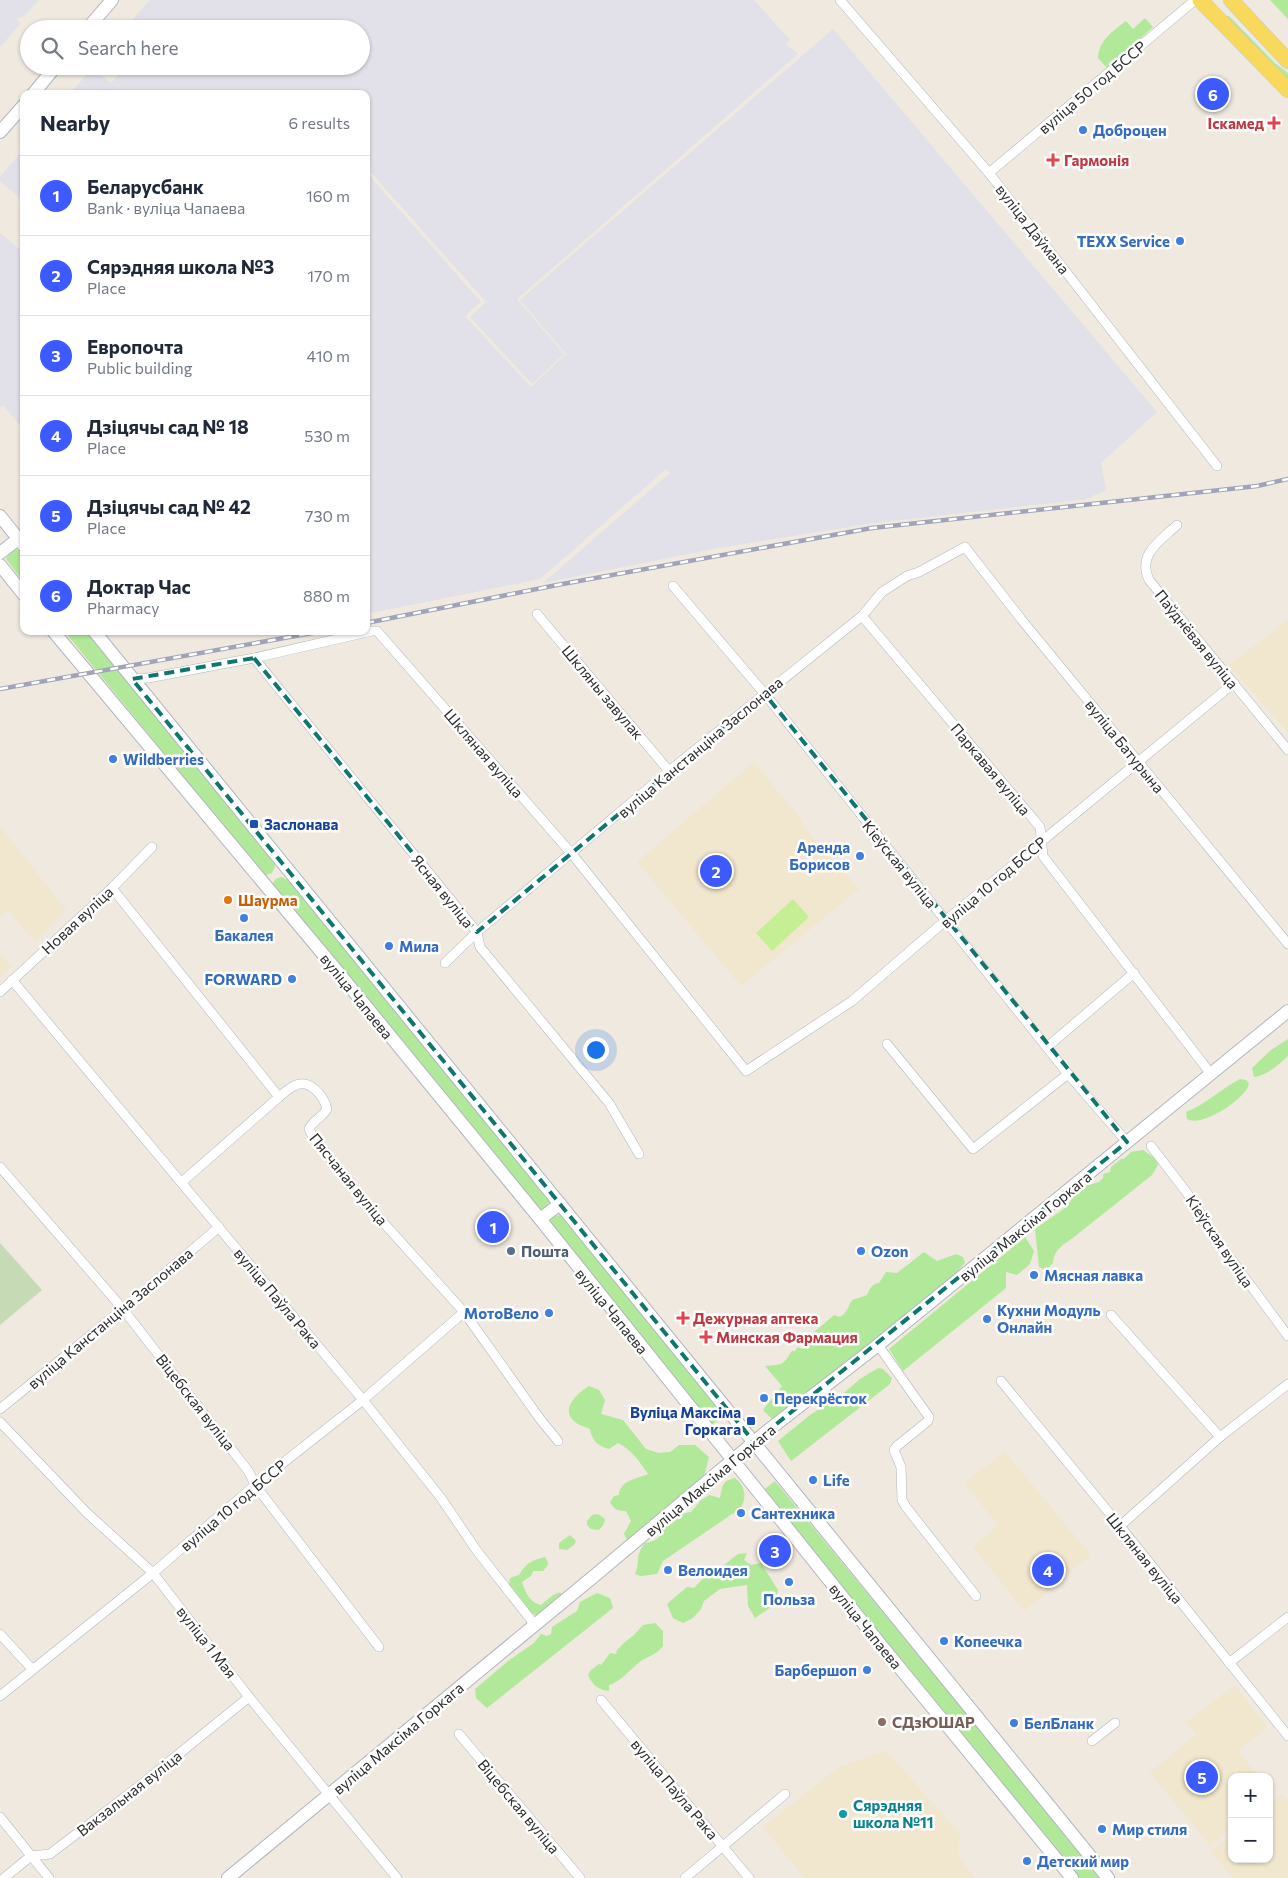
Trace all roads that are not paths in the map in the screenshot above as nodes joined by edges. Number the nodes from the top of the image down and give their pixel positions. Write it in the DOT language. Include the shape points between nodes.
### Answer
graph roads {
  1 [pos="112,0"];
  2 [pos="840,0"];
  3 [pos="1195,0"];
  4 [pos="1200,0"];
  5 [pos="1231,0"];
  6 [pos="95,20"];
  7 [pos="1288,61"];
  8 [pos="49,75"];
  9 [pos="36,90"];
  10 [pos="1288,90"];
  11 [pos="20,110"];
  12 [pos="0,132"];
  13 [pos="990,174"];
  14 [pos="1217,466"];
  15 [pos="0,516"];
  16 [pos="1177,525"];
  17 [pos="20,542"];
  18 [pos="20,543"];
  19 [pos="965,547"];
  20 [pos="0,553"];
  21 [pos="0,565"];
  22 [pos="673,586"];
  23 [pos="20,590"];
  24 [pos="538,614"];
  25 [pos="862,616"];
  26 [pos="370,631"];
  27 [pos="56,635"];
  28 [pos="97,635"];
  29 [pos="355,635"];
  30 [pos="254,658"];
  31 [pos="132,678"];
  32 [pos="1234,683"];
  33 [pos="764,693"];
  34 [pos="1288,750"];
  35 [pos="1138,762"];
  36 [pos="669,771"];
  37 [pos="1041,842"];
  38 [pos="152,847"];
  39 [pos="572,854"];
  40 [pos="112,888"];
  41 [pos="946,921"];
  42 [pos="477,932"];
  43 [pos="1288,944"];
  44 [pos="445,963"];
  45 [pos="1134,973"];
  46 [pos="12,980"];
  47 [pos="0,992"];
  48 [pos="1288,1011"];
  49 [pos="887,1044"];
  50 [pos="1046,1047"];
  51 [pos="746,1071"];
  52 [pos="1068,1074"];
  53 [pos="1210,1074"];
  54 [pos="279,1097"];
  55 [pos="1127,1142"];
  56 [pos="1151,1146"];
  57 [pos="639,1154"];
  58 [pos="0,1168"];
  59 [pos="182,1182"];
  60 [pos="560,1204"];
  61 [pos="540,1219"];
  62 [pos="219,1227"];
  63 [pos="123,1309"];
  64 [pos="464,1312"];
  65 [pos="1111,1315"];
  66 [pos="1288,1336"];
  67 [pos="878,1345"];
  68 [pos="1001,1381"];
  69 [pos="1288,1384"];
  70 [pos="363,1400"];
  71 [pos="0,1408"];
  72 [pos="0,1422"];
  73 [pos="1220,1437"];
  74 [pos="558,1441"];
  75 [pos="754,1442"];
  76 [pos="733,1460"];
  77 [pos="255,1485"];
  78 [pos="1120,1526"];
  79 [pos="152,1573"];
  80 [pos="976,1596"];
  81 [pos="1288,1617"];
  82 [pos="535,1624"];
  83 [pos="0,1634"];
  84 [pos="379,1647"];
  85 [pos="1229,1663"];
  86 [pos="32,1669"];
  87 [pos="0,1696"];
  88 [pos="249,1697"];
  89 [pos="601,1700"];
  90 [pos="1115,1723"];
  91 [pos="459,1734"];
  92 [pos="1288,1736"];
  93 [pos="1092,1741"];
  94 [pos="330,1794"];
  95 [pos="785,1794"];
  96 [pos="0,1817"];
  97 [pos="723,1847"];
  98 [pos="32,1856"];
  99 [pos="4,1878"];
  100 [pos="49,1878"];
  101 [pos="228,1878"];
  102 [pos="397,1878"];
  103 [pos="580,1878"];
  104 [pos="685,1878"];
  105 [pos="749,1878"];
  106 [pos="1072,1878"];
  107 [pos="1108,1878"];
  1 -- 6 [label="main road"];
  2 -- 13 [label="street, вуліца Даўмана"];
  3 -- 13 [label="street, вуліца 50 год БССР"];
  4 -- 10 [label="main road"];
  5 -- 7 [label="main road"];
  8 -- 9 [label="main road"];
  11 -- 12 [label="main road"];
  13 -- 14 [label="street, вуліца Даўмана"];
  15 -- 17 [label="main road"];
  16 -- 32 [label="street, Паўднёвая вуліца" via="1147,554 1146,572 1149,580"];
  18 -- 20 [label="main road"];
  19 -- 25 [label="street, вуліца Канстанціна Заслонава" via="882,592"];
  19 -- 35 [label="street, вуліца Батурына"];
  21 -- 23 [label="main road"];
  22 -- 33 [label="street, Кіеўская вуліца"];
  24 -- 36 [label="street, Шкляны завулак"];
  25 -- 33 [label="street, вуліца Канстанціна Заслонава"];
  25 -- 37 [label="street, Паркавая вуліца" via="1040,827"];
  26 -- 39 [label="street, Шкляная вуліца" via="377,631"];
  27 -- 61 [label="main road, вуліца Чапаева"];
  28 -- 31 [label="main road, вуліца Чапаева"];
  29 -- 30 [label="street, Шкляная вуліца"];
  30 -- 31 [label="street, Шкляная вуліца" via="148,678"];
  30 -- 42 [label="street, Ясная вуліца"];
  31 -- 60 [label="main road, вуліца Чапаева"];
  32 -- 34 [label="street, Паўднёвая вуліца"];
  32 -- 35 [label="street, вуліца 10 год БССР"];
  33 -- 36 [label="street, вуліца Канстанціна Заслонава"];
  33 -- 41 [label="street, Кіеўская вуліца"];
  35 -- 37 [label="street, вуліца 10 год БССР"];
  35 -- 43 [label="street, вуліца Батурына"];
  36 -- 39 [label="street, вуліца Канстанціна Заслонава"];
  37 -- 41 [label="street, вуліца 10 год БССР"];
  37 -- 45 [label="street, Паркавая вуліца" via="1043,856"];
  38 -- 40 [label="street, Новая вуліца"];
  39 -- 42 [label="street, вуліца Канстанціна Заслонава"];
  39 -- 51 [label="street, Шкляная вуліца"];
  40 -- 46 [label="street, Новая вуліца"];
  40 -- 54 [label="street"];
  41 -- 50 [label="street, Кіеўская вуліца"];
  41 -- 51 [label="street, вуліца 10 год БССР" via="852,1000"];
  42 -- 44 [label="street, вуліца Канстанціна Заслонава"];
  42 -- 57 [label="street, Ясная вуліца" via="480,947 609,1103"];
  45 -- 50 [label="street"];
  45 -- 53 [label="street, Паркавая вуліца"];
  46 -- 47 [label="street, Новая вуліца"];
  46 -- 59 [label="street, вуліца Паўла Рака"];
  48 -- 53 [label="main road, вуліца Максіма Горкага"];
  49 -- 52 [label="street" via="973,1150"];
  50 -- 52 [label="street, Кіеўская вуліца"];
  52 -- 55 [label="street, Кіеўская вуліца"];
  53 -- 55 [label="main road, вуліца Максіма Горкага"];
  54 -- 59 [label="street"];
  54 -- 64 [label="street, Пясчаная вуліца" via="296,1085 306,1083 314,1088 326,1102 327,1109 312,1123 309,1129 312,1135 362,1200"];
  55 -- 67 [label="main road, вуліца Максіма Горкага"];
  56 -- 66 [label="street, Кіеўская вуліца"];
  58 -- 63 [label="street, Віцебская вуліца"];
  59 -- 62 [label="street, вуліца Паўла Рака"];
  60 -- 61 [label="main road"];
  60 -- 75 [label="main road, вуліца Чапаева"];
  61 -- 76 [label="main road, вуліца Чапаева"];
  62 -- 63 [label="street, вуліца Канстанціна Заслонава"];
  62 -- 70 [label="street, вуліца Паўла Рака"];
  63 -- 71 [label="street, вуліца Канстанціна Заслонава"];
  63 -- 77 [label="street, Віцебская вуліца" via="249,1472"];
  64 -- 70 [label="street, вуліца 10 год БССР"];
  64 -- 74 [label="street, Пясчаная вуліца"];
  65 -- 73 [label="street"];
  67 -- 75 [label="main road, вуліца Максіма Горкага"];
  67 -- 80 [label="street" via="929,1417 894,1450 901,1467 902,1500"];
  68 -- 78 [label="street, Шкляная вуліца"];
  69 -- 73 [label="street"];
  70 -- 77 [label="street, вуліца 10 год БССР"];
  70 -- 82 [label="street, вуліца Паўла Рака"];
  72 -- 79 [label="street, вуліца 1 Мая" via="87,1513"];
  73 -- 78 [label="street"];
  75 -- 76 [label="main road, вуліца Максіма Горкага"];
  75 -- 107 [label="main road, вуліца Чапаева"];
  76 -- 82 [label="main road, вуліца Максіма Горкага"];
  76 -- 106 [label="main road, вуліца Чапаева"];
  77 -- 79 [label="street, вуліца 10 год БССР"];
  77 -- 84 [label="street, Віцебская вуліца"];
  78 -- 85 [label="street, Шкляная вуліца"];
  79 -- 86 [label="street, вуліца 10 год БССР"];
  79 -- 88 [label="street, вуліца 1 Мая"];
  81 -- 85 [label="street"];
  82 -- 94 [label="main road, вуліца Максіма Горкага"];
  83 -- 86 [label="street"];
  85 -- 92 [label="street, Шкляная вуліца"];
  86 -- 87 [label="street, вуліца 10 год БССР"];
  88 -- 94 [label="street, вуліца 1 Мая"];
  88 -- 98 [label="street, Вакзальная вуліца" via="50,1854"];
  89 -- 97 [label="street, вуліца Паўла Рака"];
  90 -- 93 [label="street"];
  91 -- 103 [label="street, Віцебская вуліца"];
  94 -- 101 [label="main road, вуліца Максіма Горкага"];
  94 -- 102 [label="street, вуліца 1 Мая"];
  95 -- 97 [label="street"];
  96 -- 98 [label="street"];
  97 -- 104 [label="street"];
  97 -- 105 [label="street, вуліца Паўла Рака"];
  98 -- 99 [label="street, Вакзальная вуліца"];
  98 -- 100 [label="street"];
}
